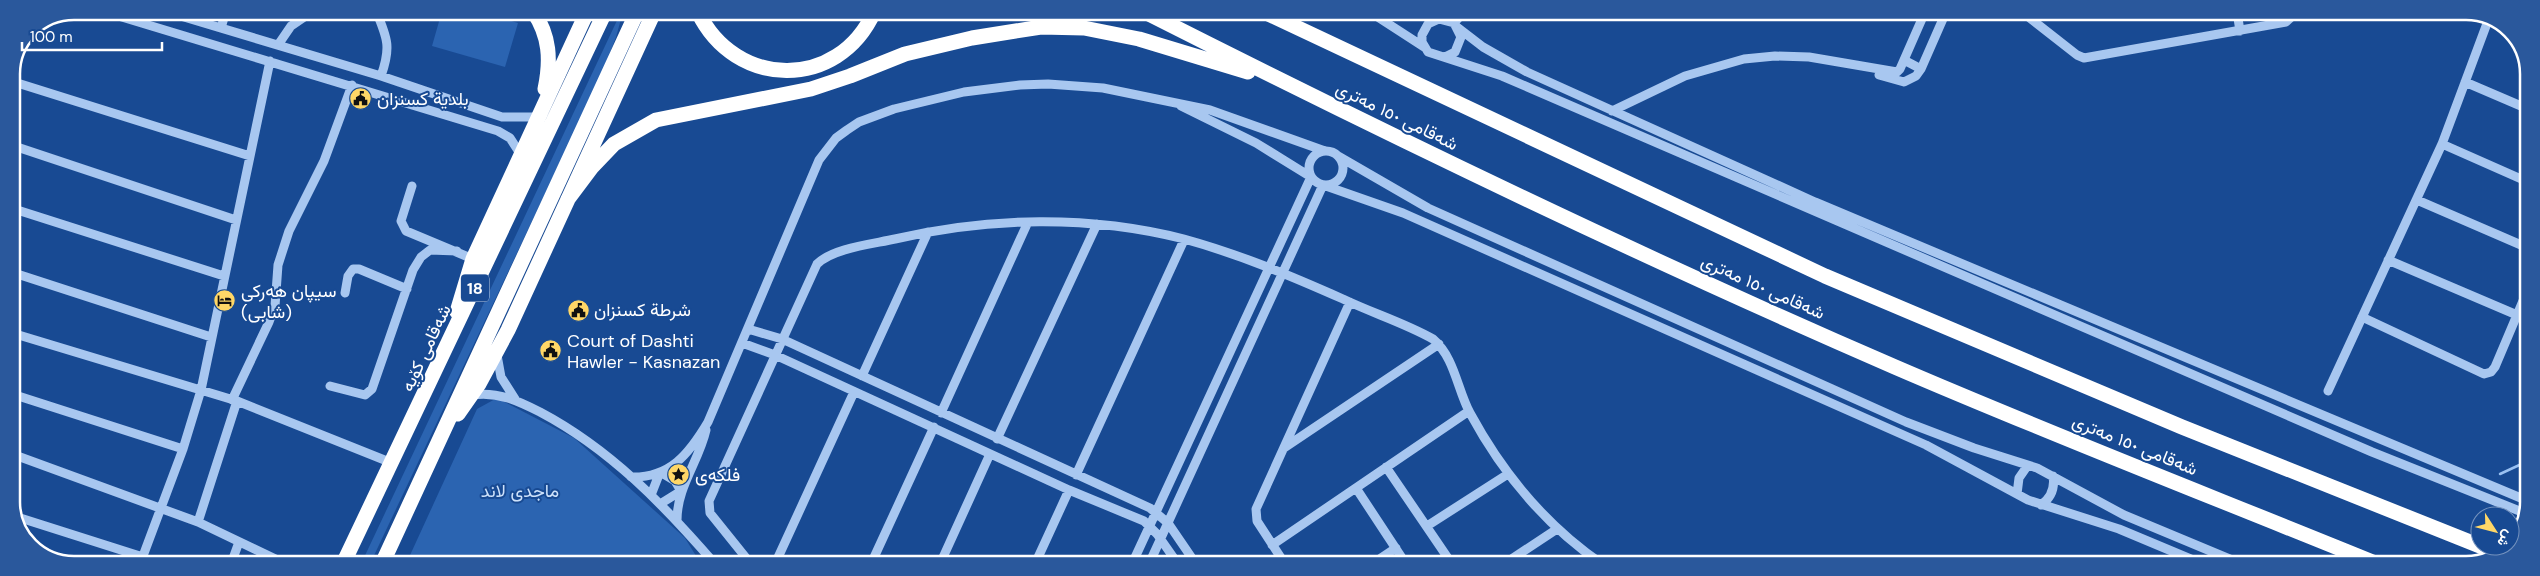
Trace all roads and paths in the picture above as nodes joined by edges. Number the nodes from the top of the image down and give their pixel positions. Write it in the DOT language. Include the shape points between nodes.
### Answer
graph roads {
  1 [pos="132,20"];
  2 [pos="194,20"];
  3 [pos="223,20"];
  4 [pos="300,20"];
  5 [pos="380,20"];
  6 [pos="537,20"];
  7 [pos="583,20"];
  8 [pos="601,20"];
  9 [pos="633,20"];
  10 [pos="650,20"];
  11 [pos="703,20"];
  12 [pos="869,20"];
  13 [pos="1161,20"];
  14 [pos="1280,20"];
  15 [pos="1289,20"];
  16 [pos="1382,20"];
  17 [pos="1433,20"];
  18 [pos="1448,20"];
  19 [pos="1459,20"];
  20 [pos="1922,20"];
  21 [pos="1942,20"];
  22 [pos="2032,20"];
  23 [pos="2238,20"];
  24 [pos="2288,20"];
  25 [pos="1456,25"];
  26 [pos="2489,25"];
  27 [pos="221,28"];
  28 [pos="2240,30"];
  29 [pos="1309,34"];
  30 [pos="278,45"];
  31 [pos="1424,47"];
  32 [pos="1445,57"];
  33 [pos="1904,60"];
  34 [pos="270,61"];
  35 [pos="1842,61"];
  36 [pos="1920,69"];
  37 [pos="381,76"];
  38 [pos="2465,82"];
  39 [pos="20,84"];
  40 [pos="1288,84"];
  41 [pos="352,85"];
  42 [pos="1177,104"];
  43 [pos="2520,106"];
  44 [pos="1612,111"];
  45 [pos="539,115"];
  46 [pos="2442,144"];
  47 [pos="20,148"];
  48 [pos="1325,151"];
  49 [pos="521,155"];
  50 [pos="250,156"];
  51 [pos="1338,156"];
  52 [pos="1311,177"];
  53 [pos="2520,178"];
  54 [pos="1323,185"];
  55 [pos="412,186"];
  56 [pos="568,199"];
  57 [pos="2417,200"];
  58 [pos="20,211"];
  59 [pos="236,220"];
  60 [pos="1028,222"];
  61 [pos="1097,224"];
  62 [pos="928,232"];
  63 [pos="1184,240"];
  64 [pos="2520,245"];
  65 [pos="456,251"];
  66 [pos="473,259"];
  67 [pos="2388,260"];
  68 [pos="1269,267"];
  69 [pos="1283,273"];
  70 [pos="20,275"];
  71 [pos="224,276"];
  72 [pos="406,289"];
  73 [pos="345,293"];
  74 [pos="1350,302"];
  75 [pos="2520,308"];
  76 [pos="2517,315"];
  77 [pos="2362,317"];
  78 [pos="748,330"];
  79 [pos="20,335"];
  80 [pos="212,337"];
  81 [pos="451,339"];
  82 [pos="782,339"];
  83 [pos="742,343"];
  84 [pos="1439,344"];
  85 [pos="498,350"];
  86 [pos="775,355"];
  87 [pos="862,376"];
  88 [pos="330,386"];
  89 [pos="201,390"];
  90 [pos="2328,391"];
  91 [pos="854,392"];
  92 [pos="472,395"];
  93 [pos="20,397"];
  94 [pos="516,400"];
  95 [pos="235,401"];
  96 [pos="1469,411"];
  97 [pos="941,413"];
  98 [pos="708,422"];
  99 [pos="934,427"];
  100 [pos="440,438"];
  101 [pos="997,438"];
  102 [pos="1284,448"];
  103 [pos="183,449"];
  104 [pos="990,454"];
  105 [pos="20,457"];
  106 [pos="392,463"];
  107 [pos="2028,465"];
  108 [pos="1386,467"];
  109 [pos="660,472"];
  110 [pos="1508,474"];
  111 [pos="1076,475"];
  112 [pos="2053,476"];
  113 [pos="631,477"];
  114 [pos="1356,488"];
  115 [pos="1069,490"];
  116 [pos="681,491"];
  117 [pos="2017,494"];
  118 [pos="650,495"];
  119 [pos="2520,498"];
  120 [pos="660,504"];
  121 [pos="2040,505"];
  122 [pos="162,508"];
  123 [pos="2519,511"];
  124 [pos="1156,512"];
  125 [pos="23,519"];
  126 [pos="677,520"];
  127 [pos="198,522"];
  128 [pos="1168,523"];
  129 [pos="1150,525"];
  130 [pos="1427,526"];
  131 [pos="1557,529"];
  132 [pos="1161,539"];
  133 [pos="239,542"];
  134 [pos="2470,542"];
  135 [pos="1272,545"];
  136 [pos="1396,548"];
  137 [pos="130,556"];
  138 [pos="144,556"];
  139 [pos="234,556"];
  140 [pos="269,556"];
  141 [pos="347,556"];
  142 [pos="386,556"];
  143 [pos="708,556"];
  144 [pos="745,556"];
  145 [pos="779,556"];
  146 [pos="875,556"];
  147 [pos="944,556"];
  148 [pos="1038,556"];
  149 [pos="1136,556"];
  150 [pos="1153,556"];
  151 [pos="1173,556"];
  152 [pos="1191,556"];
  153 [pos="1280,556"];
  154 [pos="1384,556"];
  155 [pos="1401,556"];
  156 [pos="1447,556"];
  157 [pos="1516,556"];
  158 [pos="1592,556"];
  159 [pos="2184,556"];
  160 [pos="2222,556"];
  161 [pos="2358,556"];
  1 -- 34 [label="street"];
  2 -- 27 [label="street"];
  3 -- 27 [label="street"];
  4 -- 30 [label="street" via="291,26"];
  5 -- 37 [label="street" via="388,41"];
  6 -- 45 [label="highway" via="545,34 549,54"];
  7 -- 45 [label="highway"];
  8 -- 81 [label="highway, شەقامی کۆیە / 18"];
  9 -- 100 [label="highway, 18"];
  10 -- 56 [label="highway"];
  11 -- 12 [label="highway" via="710,33 728,50 761,67 784,70 816,66 836,58 858,38"];
  13 -- 40 [label="highway, شەقامی ١٥٠ مەتری"];
  14 -- 29 [label="highway, شەقامی ١٥٠ مەتری"];
  15 -- 29 [label="highway"];
  16 -- 31 [label="street"];
  17 -- 31 [label="street" via="1424,29"];
  18 -- 25 [label="street"];
  19 -- 25 [label="street"];
  20 -- 33 [label="street"];
  21 -- 36 [label="street"];
  22 -- 28 [label="street" via="2084,58"];
  23 -- 28 [label="street"];
  24 -- 28 [label="street"];
  25 -- 32 [label="street" via="1460,42 1455,52"];
  25 -- 44 [label="street" via="1512,65"];
  26 -- 38 [label="street"];
  27 -- 30 [label="street"];
  29 -- 134 [label="highway, شەقامی ١٥٠ مەتری" via="1825,276 2182,427"];
  30 -- 37 [label="street"];
  31 -- 32 [label="street" via="1433,56"];
  32 -- 123 [label="street" via="1502,76 2362,448"];
  33 -- 35 [label="street" via="1900,69 1890,72"];
  33 -- 36 [label="street"];
  34 -- 41 [label="street"];
  34 -- 50 [label="street"];
  35 -- 36 [label="street" via="1898,81 1910,80"];
  35 -- 44 [label="street" via="1775,56 1744,59 1685,76"];
  37 -- 45 [label="street" via="502,117"];
  38 -- 43 [label="street"];
  38 -- 46 [label="street"];
  39 -- 50 [label="street"];
  40 -- 56 [label="highway" via="1139,39 1084,28 1041,27 972,38 906,54 804,90 656,120 614,144"];
  40 -- 161 [label="highway, شەقامی ١٥٠ مەتری" via="1632,250 1897,368"];
  41 -- 49 [label="street" via="504,134 515,143"];
  41 -- 95 [label="street" via="324,161 290,231 278,265 275,306 270,322"];
  42 -- 48 [label="street" via="1221,113"];
  42 -- 52 [label="street" via="1249,139"];
  42 -- 78 [label="street" via="1103,88 1020,85 940,96 858,122 836,138 819,160"];
  44 -- 119 [label="street" via="1815,202"];
  45 -- 49 [label="highway"];
  46 -- 53 [label="street"];
  46 -- 57 [label="street"];
  47 -- 59 [label="street"];
  48 -- 51 [label="street"];
  48 -- 52 [label="street" via="1312,158 1309,167"];
  49 -- 66 [label="highway"];
  50 -- 59 [label="street"];
  51 -- 54 [label="street" via="1342,165 1341,176 1334,183"];
  51 -- 107 [label="street" via="1428,208 1888,414 1951,440"];
  52 -- 54 [label="street"];
  52 -- 68 [label="street"];
  54 -- 69 [label="street"];
  54 -- 117 [label="street" via="1403,213 1926,445"];
  55 -- 65 [label="street" via="401,221 403,228 409,234"];
  56 -- 85 [label="highway"];
  57 -- 64 [label="street"];
  57 -- 67 [label="street"];
  58 -- 71 [label="street"];
  59 -- 71 [label="street"];
  60 -- 61 [label="street"];
  60 -- 62 [label="street"];
  60 -- 97 [label="street"];
  61 -- 63 [label="street"];
  61 -- 101 [label="street"];
  62 -- 82 [label="street" via="824,258 814,268"];
  62 -- 87 [label="street"];
  63 -- 68 [label="street"];
  63 -- 111 [label="street"];
  65 -- 66 [label="street"];
  65 -- 72 [label="street" via="430,250 421,257"];
  66 -- 81 [label="highway" via="460,296"];
  67 -- 76 [label="street"];
  67 -- 77 [label="street"];
  68 -- 69 [label="street"];
  68 -- 124 [label="street"];
  69 -- 74 [label="street"];
  69 -- 128 [label="street"];
  70 -- 80 [label="street"];
  71 -- 80 [label="street"];
  72 -- 73 [label="street" via="353,269 348,276"];
  72 -- 88 [label="street" via="372,389 365,395"];
  74 -- 84 [label="street" via="1426,335"];
  74 -- 102 [label="street"];
  75 -- 76 [label="street"];
  76 -- 77 [label="street" via="2495,367 2484,374"];
  77 -- 90 [label="street"];
  78 -- 82 [label="street"];
  78 -- 83 [label="street"];
  79 -- 89 [label="street"];
  80 -- 89 [label="street"];
  81 -- 106 [label="highway, شەقامی کۆیە / 18"];
  82 -- 86 [label="street"];
  82 -- 87 [label="street"];
  83 -- 86 [label="street"];
  83 -- 98 [label="street"];
  84 -- 96 [label="street"];
  84 -- 102 [label="street"];
  85 -- 92 [label="highway"];
  85 -- 94 [label="street" via="501,377"];
  86 -- 91 [label="street"];
  86 -- 144 [label="street" via="708,504 710,513"];
  87 -- 97 [label="street"];
  89 -- 95 [label="street"];
  89 -- 103 [label="street"];
  91 -- 99 [label="street"];
  91 -- 145 [label="street"];
  92 -- 94 [label="street" via="494,394"];
  92 -- 100 [label="highway"];
  93 -- 103 [label="street"];
  94 -- 113 [label="street" via="582,436"];
  95 -- 106 [label="street"];
  95 -- 127 [label="street"];
  96 -- 108 [label="street"];
  96 -- 110 [label="street"];
  97 -- 101 [label="street"];
  98 -- 109 [label="street" via="684,458 672,468"];
  98 -- 116 [label="street" via="698,457"];
  99 -- 104 [label="street"];
  99 -- 146 [label="street"];
  100 -- 142 [label="highway, 18"];
  101 -- 111 [label="street"];
  102 -- 135 [label="street" via="1256,513 1257,521"];
  103 -- 122 [label="street"];
  104 -- 115 [label="street"];
  104 -- 147 [label="street"];
  105 -- 122 [label="street"];
  106 -- 141 [label="highway, شەقامی کۆیە / 18"];
  107 -- 112 [label="street"];
  107 -- 117 [label="street" via="2019,478"];
  108 -- 114 [label="street"];
  108 -- 130 [label="street"];
  109 -- 113 [label="street"];
  109 -- 116 [label="street" via="671,477"];
  109 -- 118 [label="street"];
  110 -- 130 [label="street"];
  110 -- 131 [label="street"];
  111 -- 124 [label="street"];
  112 -- 121 [label="street" via="2053,490"];
  112 -- 160 [label="street" via="2148,526"];
  113 -- 118 [label="street"];
  114 -- 135 [label="street"];
  114 -- 136 [label="street"];
  115 -- 129 [label="street"];
  115 -- 148 [label="street"];
  116 -- 120 [label="street"];
  116 -- 126 [label="street"];
  117 -- 121 [label="street"];
  118 -- 120 [label="street"];
  120 -- 126 [label="street"];
  121 -- 159 [label="street" via="2119,529"];
  122 -- 127 [label="street"];
  122 -- 138 [label="street"];
  124 -- 128 [label="street"];
  124 -- 129 [label="street"];
  125 -- 137 [label="street"];
  126 -- 143 [label="street"];
  127 -- 133 [label="street"];
  128 -- 132 [label="street"];
  128 -- 152 [label="street"];
  129 -- 132 [label="street"];
  129 -- 149 [label="street"];
  130 -- 156 [label="street"];
  131 -- 157 [label="street"];
  131 -- 158 [label="street"];
  132 -- 150 [label="street"];
  132 -- 151 [label="street"];
  133 -- 139 [label="street"];
  133 -- 140 [label="street"];
  135 -- 153 [label="street"];
  136 -- 154 [label="street"];
  136 -- 155 [label="street"];
}
